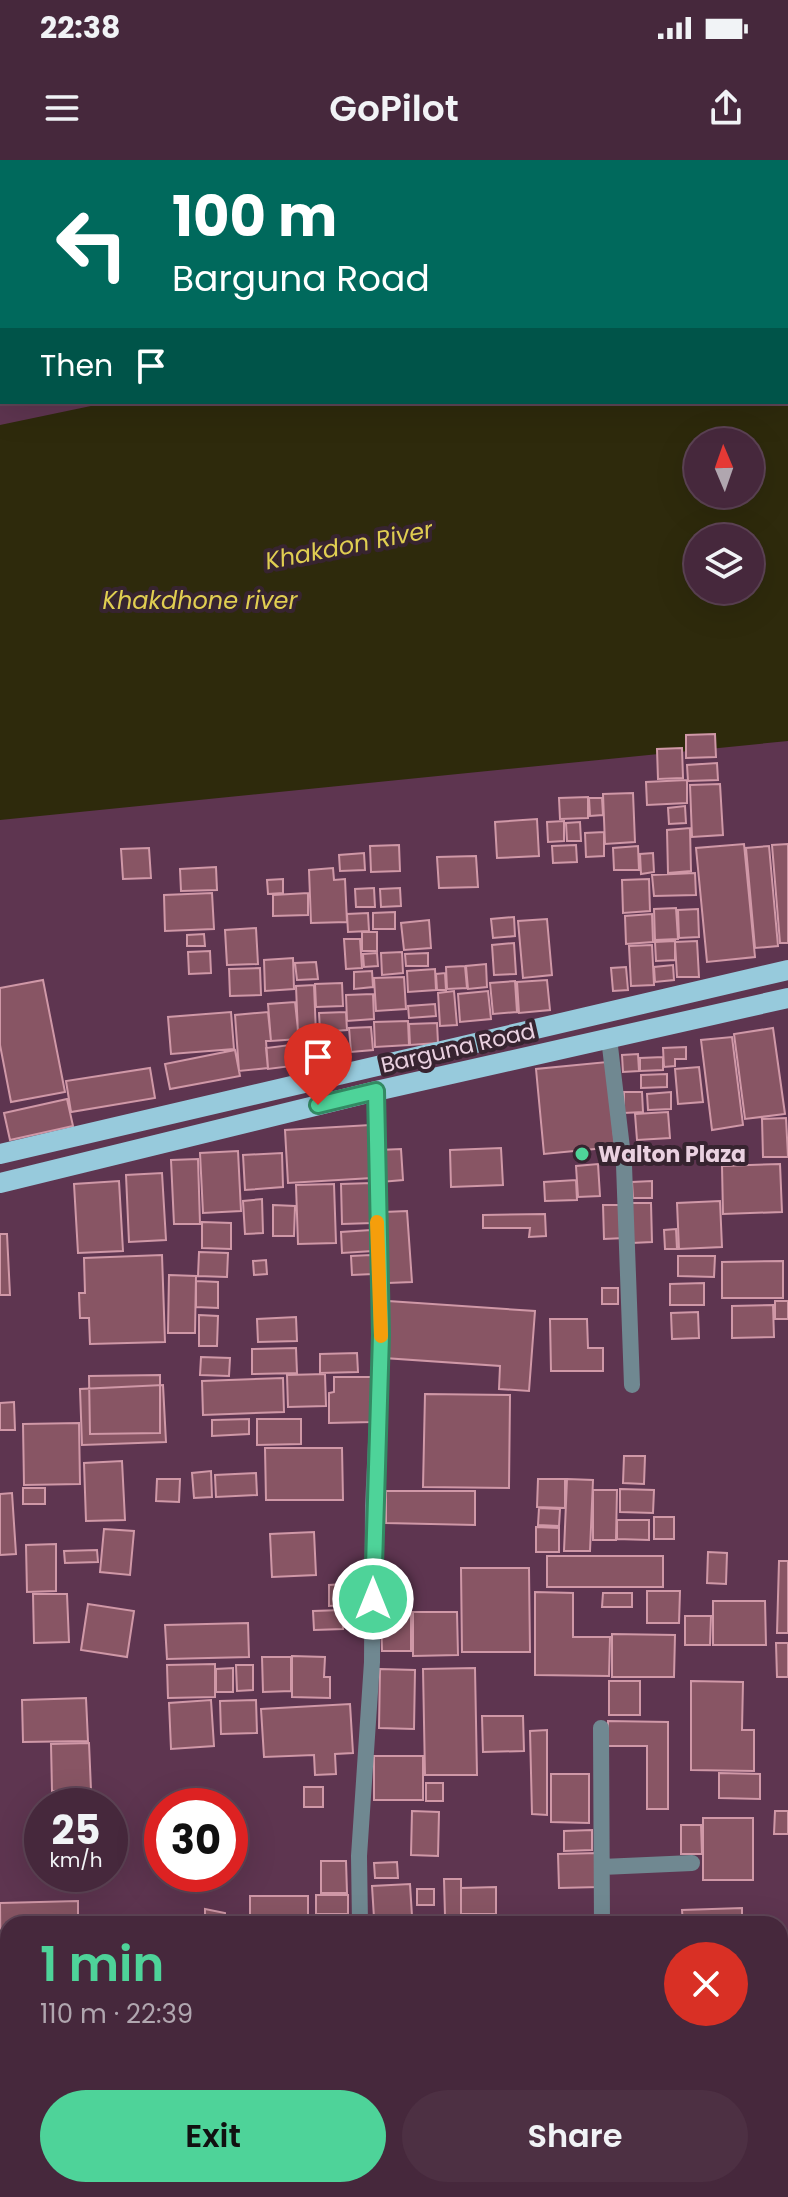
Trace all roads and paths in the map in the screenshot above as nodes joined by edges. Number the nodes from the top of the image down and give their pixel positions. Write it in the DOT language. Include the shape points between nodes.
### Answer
graph roads {
  1 [pos="788,970"];
  2 [pos="788,998"];
  3 [pos="609,1038"];
  4 [pos="376,1091"];
  5 [pos="0,1154"];
  6 [pos="0,1183"];
  7 [pos="632,1385"];
  8 [pos="601,1728"];
  9 [pos="692,1863"];
  10 [pos="602,1867"];
  11 [pos="360,1916"];
  12 [pos="602,1916"];
  1 -- 5 [label="main road, Barguna Road"];
  2 -- 3 [label="main road, Barguna Road"];
  3 -- 4 [label="main road, Barguna Road"];
  3 -- 7 [label="street" via="624,1165"];
  4 -- 6 [label="main road, Barguna Road"];
  4 -- 11 [label="street" via="381,1335"];
  8 -- 10 [label="street"];
  9 -- 10 [label="street"];
  10 -- 12 [label="street"];
}
